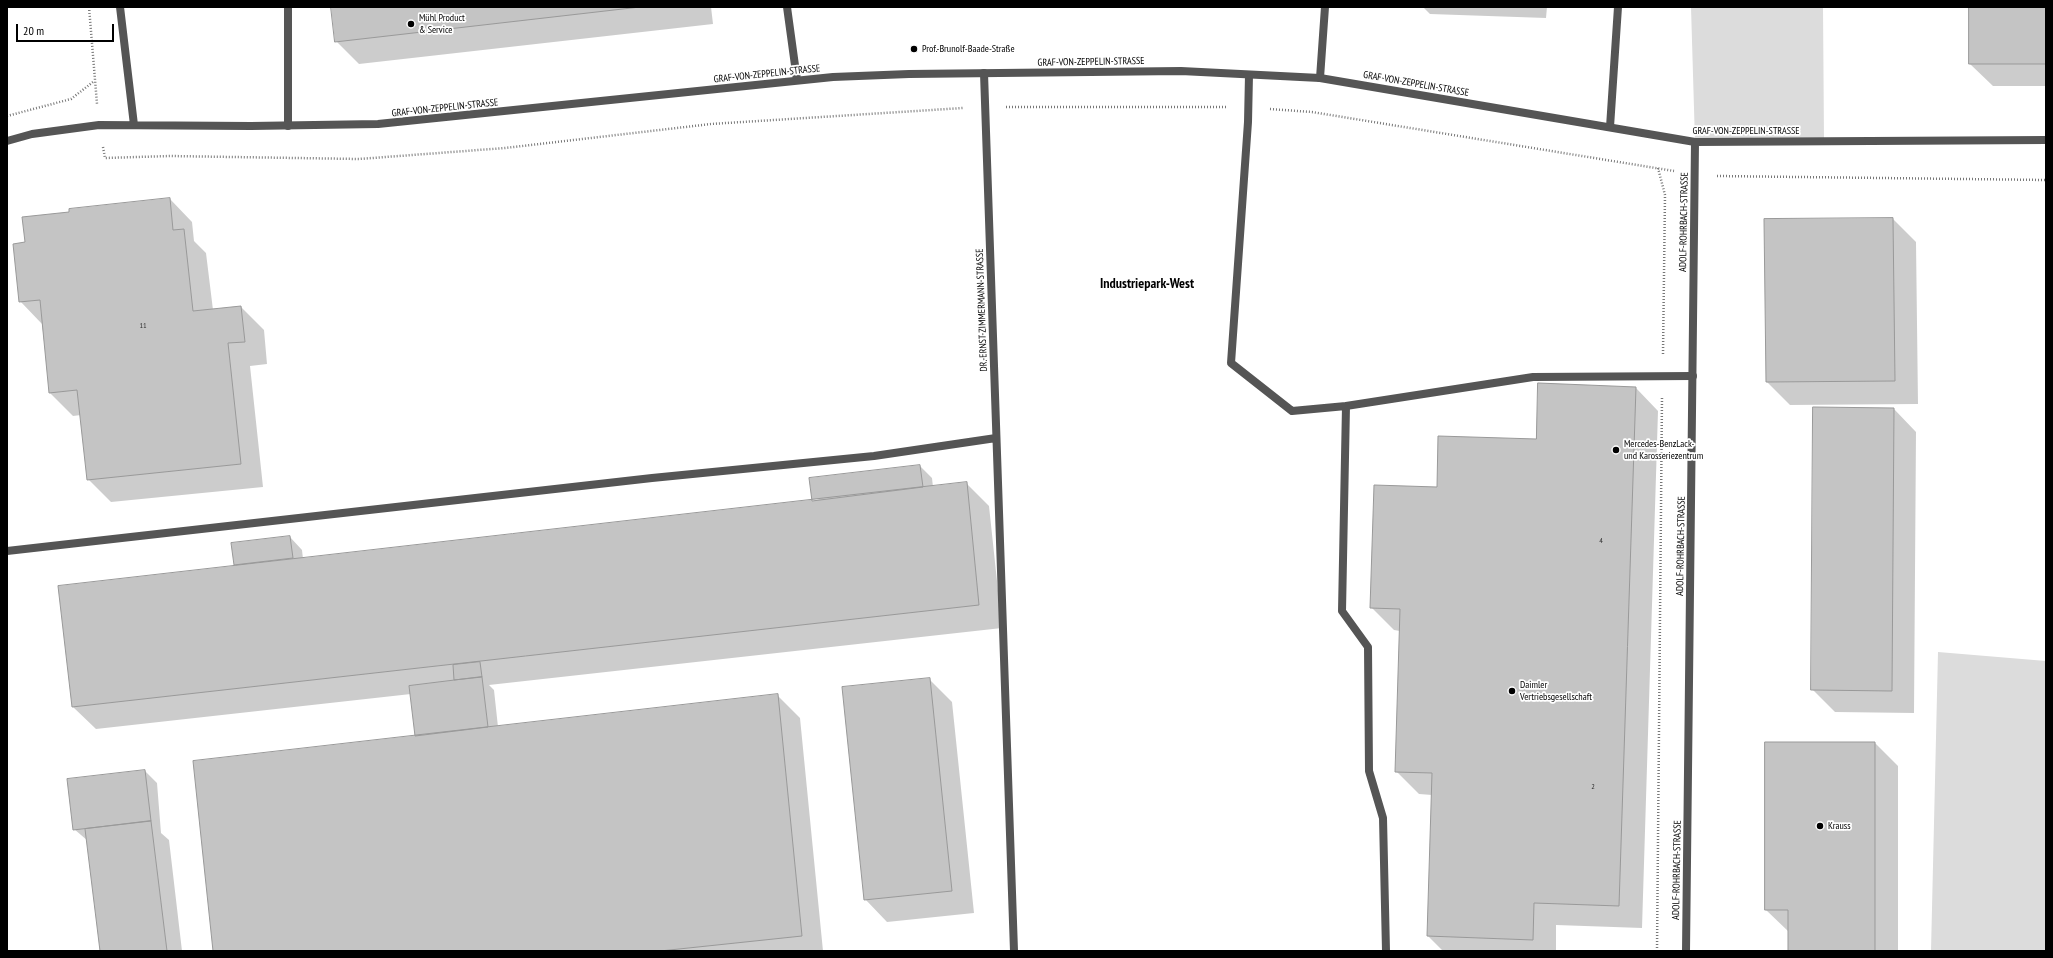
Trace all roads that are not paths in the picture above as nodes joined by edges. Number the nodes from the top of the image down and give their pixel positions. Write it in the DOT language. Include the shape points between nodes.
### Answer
graph roads {
  1 [pos="120,7"];
  2 [pos="288,7"];
  3 [pos="787,7"];
  4 [pos="1325,7"];
  5 [pos="1618,7"];
  6 [pos="984,74"];
  7 [pos="1249,74"];
  8 [pos="1320,78"];
  9 [pos="797,80"];
  10 [pos="134,125"];
  11 [pos="288,126"];
  12 [pos="1610,127"];
  13 [pos="2046,140"];
  14 [pos="7,141"];
  15 [pos="1695,142"];
  16 [pos="1693,376"];
  17 [pos="1346,406"];
  18 [pos="996,438"];
  19 [pos="7,551"];
  20 [pos="1014,951"];
  21 [pos="1386,951"];
  22 [pos="1686,951"];
  1 -- 10 [label="street"];
  2 -- 11 [label="street"];
  3 -- 9 [label="street"];
  4 -- 8 [label="street"];
  5 -- 12 [label="street"];
  6 -- 7 [label="street, GRAF-VON-ZEPPELIN-STRASSE"];
  6 -- 9 [label="street, GRAF-VON-ZEPPELIN-STRASSE" via="856,76"];
  6 -- 18 [label="street, DR.-ERNST-ZIMMERMANN-STRASSE"];
  7 -- 8 [label="street, GRAF-VON-ZEPPELIN-STRASSE"];
  7 -- 17 [label="street" via="1231,364 1292,411"];
  8 -- 12 [label="street, GRAF-VON-ZEPPELIN-STRASSE"];
  9 -- 11 [label="street, GRAF-VON-ZEPPELIN-STRASSE" via="378,124"];
  10 -- 11 [label="street, GRAF-VON-ZEPPELIN-STRASSE"];
  10 -- 14 [label="street, GRAF-VON-ZEPPELIN-STRASSE" via="84,127 32,134"];
  12 -- 15 [label="street, GRAF-VON-ZEPPELIN-STRASSE"];
  13 -- 15 [label="street, GRAF-VON-ZEPPELIN-STRASSE"];
  15 -- 16 [label="street, ADOLF-ROHRBACH-STRASSE"];
  16 -- 17 [label="street" via="1533,377"];
  16 -- 22 [label="street, ADOLF-ROHRBACH-STRASSE"];
  17 -- 21 [label="street" via="1342,611 1368,647 1369,771 1383,818"];
  18 -- 19 [label="street" via="874,456 652,478"];
  18 -- 20 [label="street, DR.-ERNST-ZIMMERMANN-STRASSE"];
}
